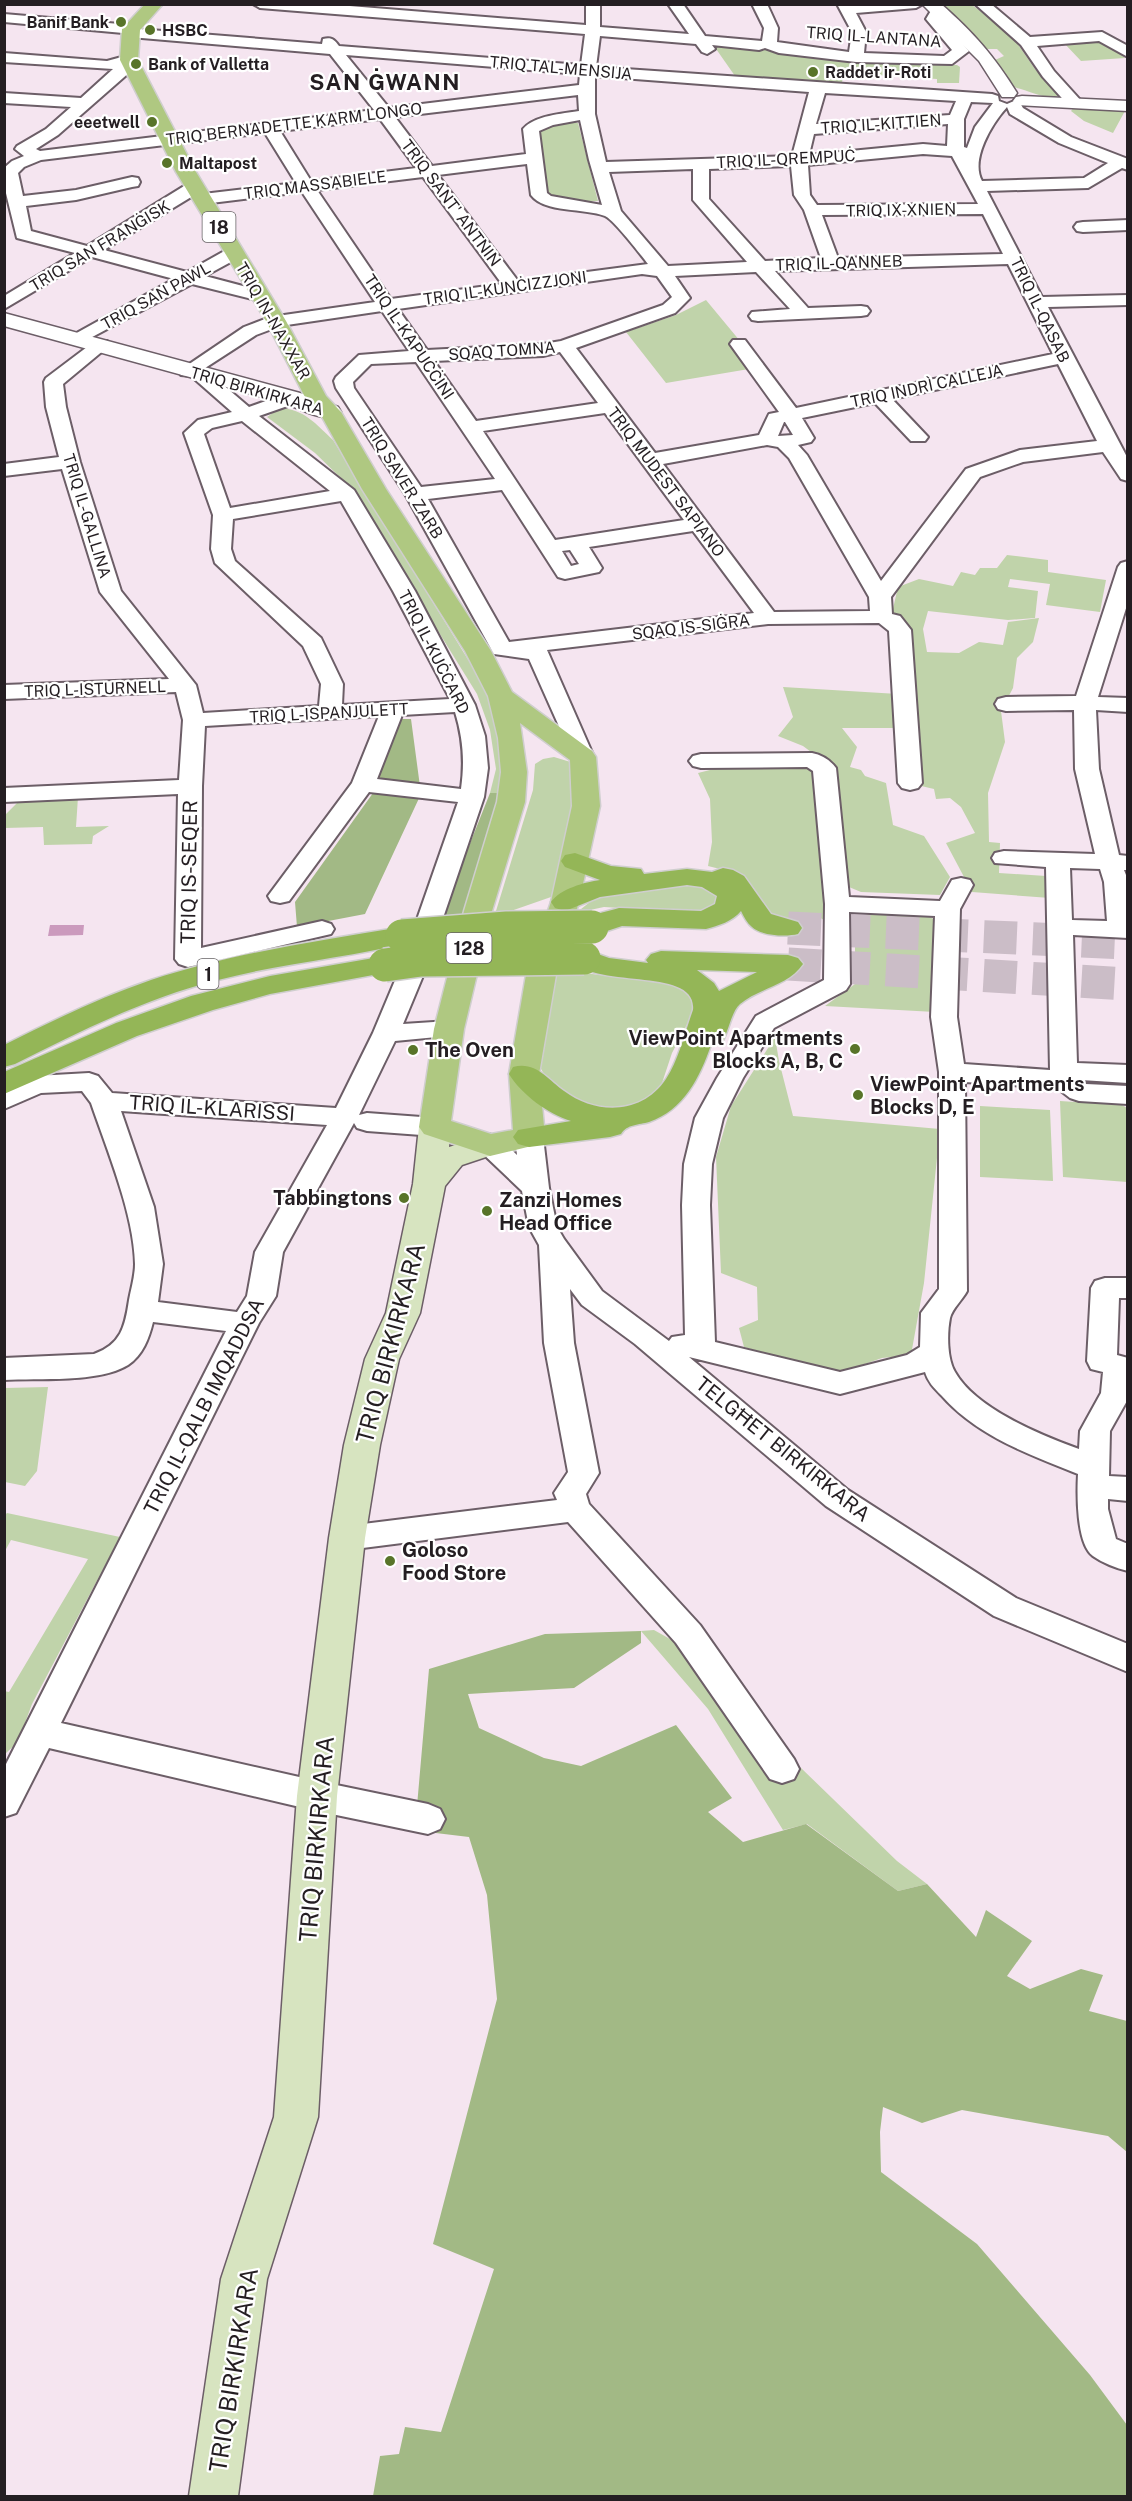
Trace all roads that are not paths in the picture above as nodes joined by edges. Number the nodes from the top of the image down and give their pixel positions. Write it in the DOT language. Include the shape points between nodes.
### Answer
graph roads {
  1 [pos="155,4"];
  2 [pos="260,4"];
  3 [pos="470,4"];
  4 [pos="593,4"];
  5 [pos="675,4"];
  6 [pos="759,4"];
  7 [pos="916,4"];
  8 [pos="982,4"];
  9 [pos="304,6"];
  10 [pos="846,7"];
  11 [pos="934,8"];
  12 [pos="4,18"];
  13 [pos="461,19"];
  14 [pos="593,30"];
  15 [pos="130,31"];
  16 [pos="700,38"];
  17 [pos="1027,42"];
  18 [pos="764,44"];
  19 [pos="441,48"];
  20 [pos="335,49"];
  21 [pos="1128,53"];
  22 [pos="4,57"];
  23 [pos="856,57"];
  24 [pos="132,66"];
  25 [pos="590,70"];
  26 [pos="110,71"];
  27 [pos="728,82"];
  28 [pos="818,88"];
  29 [pos="586,89"];
  30 [pos="4,98"];
  31 [pos="965,99"];
  32 [pos="1007,101"];
  33 [pos="83,103"];
  34 [pos="1075,103"];
  35 [pos="1128,106"];
  36 [pos="384,112"];
  37 [pos="587,114"];
  38 [pos="956,119"];
  39 [pos="269,127"];
  40 [pos="806,130"];
  41 [pos="170,139"];
  42 [pos="964,152"];
  43 [pos="12,157"];
  44 [pos="534,158"];
  45 [pos="799,161"];
  46 [pos="701,164"];
  47 [pos="1124,164"];
  48 [pos="600,166"];
  49 [pos="295,170"];
  50 [pos="426,172"];
  51 [pos="272,173"];
  52 [pos="973,180"];
  53 [pos="216,181"];
  54 [pos="132,182"];
  55 [pos="306,186"];
  56 [pos="197,190"];
  57 [pos="18,202"];
  58 [pos="989,209"];
  59 [pos="812,210"];
  60 [pos="613,212"];
  61 [pos="13,221"];
  62 [pos="1128,225"];
  63 [pos="1083,227"];
  64 [pos="91,252"];
  65 [pos="234,253"];
  66 [pos="1015,259"];
  67 [pos="831,263"];
  68 [pos="762,266"];
  69 [pos="663,271"];
  70 [pos="190,278"];
  71 [pos="513,286"];
  72 [pos="260,297"];
  73 [pos="1128,300"];
  74 [pos="1036,302"];
  75 [pos="4,304"];
  76 [pos="388,305"];
  77 [pos="861,311"];
  78 [pos="802,313"];
  79 [pos="758,316"];
  80 [pos="4,320"];
  81 [pos="276,321"];
  82 [pos="79,339"];
  83 [pos="739,344"];
  84 [pos="100,345"];
  85 [pos="565,346"];
  86 [pos="420,356"];
  87 [pos="1063,357"];
  88 [pos="194,373"];
  89 [pos="880,396"];
  90 [pos="292,398"];
  91 [pos="608,406"];
  92 [pos="330,412"];
  93 [pos="247,414"];
  94 [pos="791,415"];
  95 [pos="471,427"];
  96 [pos="918,437"];
  97 [pos="776,441"];
  98 [pos="1109,446"];
  99 [pos="651,460"];
  100 [pos="70,462"];
  101 [pos="4,471"];
  102 [pos="1128,475"];
  103 [pos="507,483"];
  104 [pos="347,494"];
  105 [pos="415,494"];
  106 [pos="223,515"];
  107 [pos="698,524"];
  108 [pos="576,543"];
  109 [pos="549,547"];
  110 [pos="1128,567"];
  111 [pos="880,607"];
  112 [pos="768,618"];
  113 [pos="502,649"];
  114 [pos="185,685"];
  115 [pos="4,692"];
  116 [pos="501,696"];
  117 [pos="1085,703"];
  118 [pos="1006,704"];
  119 [pos="464,705"];
  120 [pos="1128,705"];
  121 [pos="393,709"];
  122 [pos="330,713"];
  123 [pos="194,720"];
  124 [pos="578,754"];
  125 [pos="701,761"];
  126 [pos="514,772"];
  127 [pos="909,783"];
  128 [pos="363,784"];
  129 [pos="190,786"];
  130 [pos="4,795"];
  131 [pos="472,797"];
  132 [pos="1004,858"];
  133 [pos="1058,860"];
  134 [pos="575,861"];
  135 [pos="1119,862"];
  136 [pos="961,885"];
  137 [pos="280,896"];
  138 [pos="565,902"];
  139 [pos="837,904"];
  140 [pos="948,909"];
  141 [pos="592,927"];
  142 [pos="1061,927"];
  143 [pos="322,929"];
  144 [pos="1124,930"];
  145 [pos="584,958"];
  146 [pos="449,1029"];
  147 [pos="386,1033"];
  148 [pos="4,1056"];
  149 [pos="952,1072"];
  150 [pos="524,1074"];
  151 [pos="1128,1074"];
  152 [pos="1064,1080"];
  153 [pos="4,1084"];
  154 [pos="97,1092"];
  155 [pos="1128,1095"];
  156 [pos="4,1100"];
  157 [pos="356,1120"];
  158 [pos="435,1127"];
  159 [pos="530,1137"];
  160 [pos="490,1145"];
  161 [pos="429,1184"];
  162 [pos="535,1188"];
  163 [pos="553,1245"];
  164 [pos="1116,1288"];
  165 [pos="142,1310"];
  166 [pos="245,1323"];
  167 [pos="645,1337"];
  168 [pos="700,1349"];
  169 [pos="935,1352"];
  170 [pos="4,1369"];
  171 [pos="1122,1394"];
  172 [pos="1093,1476"];
  173 [pos="1128,1489"];
  174 [pos="575,1509"];
  175 [pos="347,1538"];
  176 [pos="1128,1559"];
  177 [pos="1128,1659"];
  178 [pos="41,1732"];
  179 [pos="782,1769"];
  180 [pos="317,1796"];
  181 [pos="4,1803"];
  182 [pos="428,1819"];
  183 [pos="213,2496"];
  1 -- 15 [label="main road"];
  2 -- 9 [label="street, TRIQ IL-LANTANA"];
  3 -- 13 [label="street"];
  4 -- 14 [label="street"];
  5 -- 16 [label="street"];
  6 -- 18 [label="street" via="771,28"];
  7 -- 10 [label="street"];
  8 -- 17 [label="street"];
  9 -- 13 [label="street, TRIQ IL-LANTANA"];
  9 -- 20 [label="street, TRIQ SANT' ANTNIN" via="303,16"];
  10 -- 23 [label="street" via="859,32"];
  11 -- 23 [label="street, TRIQ IL-LANTANA" via="933,19 961,51 947,61"];
  11 -- 32 [label="street" via="986,58"];
  12 -- 15 [label="street, TRIQ TAL-MENSIJA"];
  13 -- 14 [label="street, TRIQ IL-LANTANA"];
  13 -- 19 [label="street"];
  14 -- 16 [label="street, TRIQ IL-LANTANA"];
  14 -- 25 [label="street"];
  15 -- 20 [label="street, TRIQ TAL-MENSIJA"];
  15 -- 24 [label="main road, TRIQ IN-NAXXAR / 18"];
  16 -- 18 [label="street, TRIQ IL-LANTANA"];
  16 -- 27 [label="street"];
  17 -- 21 [label="street" via="1100,30"];
  17 -- 34 [label="street" via="1048,74"];
  18 -- 23 [label="street, TRIQ IL-LANTANA"];
  19 -- 20 [label="street, TRIQ TAL-MENSIJA"];
  19 -- 25 [label="street, TRIQ TAL-MENSIJA"];
  20 -- 36 [label="street, TRIQ SANT' ANTNIN"];
  22 -- 26 [label="street"];
  24 -- 26 [label="street"];
  24 -- 41 [label="main road, TRIQ IN-NAXXAR / 18"];
  25 -- 27 [label="street, TRIQ TAL-MENSIJA"];
  25 -- 29 [label="street"];
  26 -- 33 [label="street"];
  27 -- 28 [label="street, TRIQ TAL-MENSIJA"];
  28 -- 31 [label="street, TRIQ TAL-MENSIJA"];
  28 -- 40 [label="street"];
  29 -- 36 [label="street, TRIQ BERNADETTE KARM LONGO"];
  29 -- 37 [label="street"];
  30 -- 33 [label="street"];
  31 -- 32 [label="street, TRIQ TAL-MENSIJA"];
  31 -- 38 [label="street"];
  32 -- 34 [label="street"];
  32 -- 42 [label="street"];
  32 -- 47 [label="street" via="1016,111 1065,140"];
  33 -- 43 [label="street" via="42,141"];
  34 -- 35 [label="street"];
  36 -- 39 [label="street, TRIQ BERNADETTE KARM LONGO"];
  36 -- 50 [label="street, TRIQ SANT' ANTNIN"];
  37 -- 44 [label="street" via="549,121 531,129"];
  37 -- 48 [label="street"];
  38 -- 40 [label="street, TRIQ IL-KITTIEN"];
  38 -- 42 [label="street" via="955,146"];
  39 -- 41 [label="street, TRIQ BERNADETTE KARM LONGO"];
  39 -- 49 [label="street, TRIQ IL-KAPUĊĊINI"];
  40 -- 45 [label="street"];
  41 -- 43 [label="street, TRIQ BERNADETTE KARM LONGO"];
  41 -- 56 [label="main road, TRIQ IN-NAXXAR / 18"];
  42 -- 45 [label="street, TRIQ IL-QREMPUĊ" via="923,149"];
  42 -- 52 [label="street"];
  43 -- 57 [label="street" via="10,172"];
  44 -- 50 [label="street, TRIQ MASSABIELE"];
  44 -- 60 [label="street" via="539,195 546,200"];
  45 -- 46 [label="street, TRIQ IL-QREMPUĊ"];
  45 -- 59 [label="street" via="802,195"];
  46 -- 48 [label="street, TRIQ IL-QREMPUĊ"];
  46 -- 68 [label="street" via="701,200"];
  47 -- 52 [label="street" via="1088,183"];
  48 -- 60 [label="street"];
  49 -- 51 [label="street"];
  49 -- 55 [label="street, TRIQ IL-KAPUĊĊINI"];
  50 -- 55 [label="street, TRIQ MASSABIELE"];
  50 -- 71 [label="street, TRIQ SANT' ANTNIN"];
  52 -- 58 [label="street, TRIQ IL-QASAB"];
  53 -- 56 [label="street"];
  54 -- 57 [label="street" via="76,195"];
  55 -- 56 [label="street, TRIQ MASSABIELE"];
  55 -- 76 [label="street, TRIQ IL-KAPUĊĊINI"];
  56 -- 64 [label="street, TRIQ SAN FRANĠISK"];
  56 -- 65 [label="main road, TRIQ IN-NAXXAR / 18"];
  57 -- 61 [label="street"];
  58 -- 59 [label="street, TRIQ IX-XNIEN"];
  58 -- 66 [label="street, TRIQ IL-QASAB"];
  59 -- 67 [label="street"];
  60 -- 69 [label="street"];
  61 -- 64 [label="street" via="23,234"];
  62 -- 63 [label="street"];
  64 -- 70 [label="street"];
  64 -- 75 [label="street, TRIQ SAN FRANĠISK"];
  65 -- 70 [label="street, TRIQ SAN PAWL"];
  65 -- 72 [label="main road, TRIQ IN-NAXXAR / 18"];
  66 -- 67 [label="street, TRIQ IL-QANNEB"];
  66 -- 74 [label="street, TRIQ IL-QASAB"];
  67 -- 68 [label="street, TRIQ IL-QANNEB"];
  68 -- 69 [label="street, TRIQ IL-QANNEB"];
  68 -- 78 [label="street"];
  69 -- 71 [label="street, TRIQ IL-KUNĊIZZJONI" via="642,269"];
  69 -- 85 [label="street, SQAQ TOMNA" via="681,298 669,309"];
  70 -- 72 [label="street"];
  70 -- 82 [label="street, TRIQ SAN PAWL"];
  71 -- 76 [label="street, TRIQ IL-KUNĊIZZJONI"];
  72 -- 81 [label="main road, TRIQ IN-NAXXAR / 18"];
  73 -- 74 [label="street"];
  74 -- 87 [label="street, TRIQ IL-QASAB"];
  76 -- 81 [label="street, TRIQ IL-KUNĊIZZJONI"];
  76 -- 86 [label="street, TRIQ IL-KAPUĊĊINI"];
  77 -- 78 [label="street"];
  78 -- 79 [label="street"];
  80 -- 82 [label="street, TRIQ BIRKIRKARA"];
  81 -- 88 [label="street, TRIQ IL-KUNĊIZZJONI" via="250,331"];
  81 -- 92 [label="main road, TRIQ IN-NAXXAR / 18" via="317,399"];
  82 -- 84 [label="street, TRIQ BIRKIRKARA"];
  83 -- 94 [label="street"];
  84 -- 88 [label="street, TRIQ BIRKIRKARA"];
  84 -- 100 [label="street, TRIQ IL-GALLINA" via="53,382"];
  85 -- 86 [label="street, SQAQ TOMNA"];
  85 -- 91 [label="street, TRIQ MUDEST SAPIANO"];
  86 -- 95 [label="street, TRIQ IL-KAPUĊĊINI"];
  86 -- 105 [label="street, TRIQ SAVER ZARB" via="366,359 343,381"];
  87 -- 89 [label="street, TRIQ INDRÌ CALLEJA"];
  87 -- 98 [label="street, TRIQ IL-QASAB"];
  88 -- 90 [label="street, TRIQ BIRKIRKARA"];
  88 -- 93 [label="street, TRIQ IL-KUĊĊARD"];
  89 -- 94 [label="street, TRIQ INDRÌ CALLEJA"];
  89 -- 96 [label="street"];
  90 -- 92 [label="street, TRIQ BIRKIRKARA"];
  90 -- 93 [label="street"];
  91 -- 95 [label="street"];
  91 -- 99 [label="street, TRIQ MUDEST SAPIANO"];
  92 -- 116 [label="main road, TRIQ BIRKIRKARA / 18" via="374,489 478,651"];
  93 -- 104 [label="street, TRIQ IL-KUĊĊARD"];
  93 -- 106 [label="street" via="205,424 194,433"];
  94 -- 97 [label="street" via="804,438"];
  95 -- 103 [label="street, TRIQ IL-KAPUĊĊINI"];
  97 -- 99 [label="street"];
  97 -- 111 [label="street" via="797,455"];
  98 -- 102 [label="street, TRIQ IL-QASAB"];
  98 -- 111 [label="street" via="1020,456 973,473"];
  99 -- 107 [label="street, TRIQ MUDEST SAPIANO"];
  100 -- 101 [label="street"];
  100 -- 114 [label="street, TRIQ IL-GALLINA" via="111,592"];
  103 -- 105 [label="street"];
  103 -- 109 [label="street, TRIQ IL-KAPUĊĊINI"];
  104 -- 106 [label="street"];
  104 -- 119 [label="street, TRIQ IL-KUĊĊARD"];
  105 -- 113 [label="street, TRIQ SAVER ZARB"];
  106 -- 122 [label="street" via="221,549 225,563 313,643 332,684"];
  107 -- 108 [label="street"];
  107 -- 112 [label="street, TRIQ MUDEST SAPIANO"];
  108 -- 109 [label="street"];
  108 -- 109 [label="street, TRIQ IL-KAPUĊĊINI" via="592,568 565,573"];
  110 -- 117 [label="street"];
  111 -- 112 [label="street, SQAQ IS-SIĠRA"];
  111 -- 127 [label="street" via="900,630"];
  112 -- 113 [label="street, SQAQ IS-SIĠRA"];
  113 -- 124 [label="street" via="538,653"];
  114 -- 115 [label="street, TRIQ L-ISTURNELL"];
  114 -- 123 [label="street, TRIQ IL-GALLINA"];
  116 -- 124 [label="main road, TRIQ BIRKIRKARA"];
  116 -- 126 [label="main road, TRIQ BIRKIRKARA / 128"];
  117 -- 118 [label="street"];
  117 -- 120 [label="street"];
  117 -- 135 [label="street" via="1087,768 1105,848"];
  119 -- 121 [label="street, TRIQ L-ISPANJULETT"];
  119 -- 131 [label="street, TRIQ IL-KUĊĊARD" via="474,736 477,768"];
  121 -- 122 [label="street, TRIQ L-ISPANJULETT"];
  121 -- 128 [label="street"];
  122 -- 123 [label="street, TRIQ L-ISPANJULETT"];
  123 -- 129 [label="street, TRIQ IS-SEQER"];
  124 -- 126 [label="main road" via="541,751 522,756"];
  124 -- 134 [label="main road" via="586,806"];
  125 -- 139 [label="street" via="812,760 824,768"];
  126 -- 146 [label="main road, TRIQ BIRKIRKARA / 128" via="511,802 478,911"];
  128 -- 131 [label="street"];
  128 -- 137 [label="street"];
  129 -- 130 [label="street"];
  129 -- 143 [label="street, TRIQ IS-SEQER" via="188,959"];
  131 -- 147 [label="street, TRIQ IL-KUĊĊARD"];
  132 -- 133 [label="street"];
  133 -- 135 [label="street"];
  133 -- 142 [label="street"];
  134 -- 138 [label="main road"];
  134 -- 141 [label="highway" via="619,876 690,870 722,875 745,895 760,920 788,927"];
  135 -- 144 [label="street" via="1116,882"];
  136 -- 140 [label="street"];
  138 -- 141 [label="highway" via="594,889 687,877 718,882 731,896 728,909 706,920 619,917"];
  138 -- 150 [label="main road" via="541,975"];
  139 -- 140 [label="street"];
  139 -- 168 [label="street" via="837,984 765,1022 709,1118 698,1164 696,1205"];
  140 -- 149 [label="street" via="944,1017"];
  141 -- 148 [label="highway, 1, bridge" via="507,928 402,936 305,952 185,980 103,1010"];
  142 -- 144 [label="street"];
  142 -- 152 [label="street"];
  145 -- 150 [label="highway" via="603,966 688,977 704,990 708,1010 678,1086 646,1113 602,1118 563,1106"];
  145 -- 153 [label="highway, bridge" via="433,960 312,976 204,1002 123,1030"];
  145 -- 159 [label="highway" via="788,964 730,997 693,1077 663,1111 623,1125"];
  146 -- 147 [label="street"];
  146 -- 158 [label="main road, TRIQ BIRKIRKARA / 128"];
  147 -- 157 [label="street, TRIQ IL-QALB IMQADDSA"];
  149 -- 152 [label="street"];
  149 -- 169 [label="street" via="953,1291 936,1312"];
  150 -- 159 [label="main road"];
  151 -- 152 [label="street" via="1075,1071"];
  152 -- 155 [label="street" via="1079,1092"];
  154 -- 156 [label="street, TRIQ IL-KLARISSI" via="36,1085"];
  154 -- 157 [label="street, TRIQ IL-KLARISSI"];
  154 -- 165 [label="street" via="140,1207 149,1264"];
  157 -- 158 [label="street, TRIQ IL-KLARISSI"];
  157 -- 166 [label="street, TRIQ IL-QALB IMQADDSA" via="269,1252 261,1296"];
  158 -- 160 [label="main road, TRIQ BIRKIRKARA"];
  158 -- 161 [label="main road, TRIQ BIRKIRKARA / 128"];
  159 -- 160 [label="main road, TRIQ BIRKIRKARA"];
  159 -- 162 [label="street, TELGĦET BIRKIRKARA"];
  160 -- 161 [label="main road, TRIQ BIRKIRKARA" via="451,1156"];
  160 -- 162 [label="street"];
  161 -- 175 [label="main road, TRIQ BIRKIRKARA / 128" via="403,1313 382,1359 362,1445"];
  162 -- 163 [label="street, TELGĦET BIRKIRKARA" via="543,1227"];
  163 -- 167 [label="street, TELGĦET BIRKIRKARA" via="592,1298"];
  163 -- 174 [label="street" via="559,1343 584,1473 570,1492"];
  164 -- 171 [label="street" via="1102,1361 1119,1366"];
  165 -- 166 [label="street"];
  165 -- 170 [label="street" via="134,1340 118,1357 96,1365"];
  166 -- 178 [label="street, TRIQ IL-QALB IMQADDSA"];
  167 -- 168 [label="street"];
  167 -- 177 [label="street, TELGĦET BIRKIRKARA" via="837,1498 1005,1608"];
  168 -- 169 [label="street" via="840,1383 916,1364"];
  169 -- 172 [label="street" via="941,1376 966,1404 1016,1437"];
  171 -- 172 [label="street" via="1095,1431"];
  172 -- 173 [label="street"];
  172 -- 176 [label="street" via="1092,1509 1102,1546"];
  174 -- 175 [label="street"];
  174 -- 179 [label="street" via="688,1634"];
  175 -- 180 [label="main road, TRIQ BIRKIRKARA / 128"];
  178 -- 180 [label="street"];
  178 -- 181 [label="street, TRIQ IL-QALB IMQADDSA"];
  180 -- 182 [label="street"];
  180 -- 183 [label="main road, TRIQ BIRKIRKARA / 128" via="296,2117 244,2279"];
}
